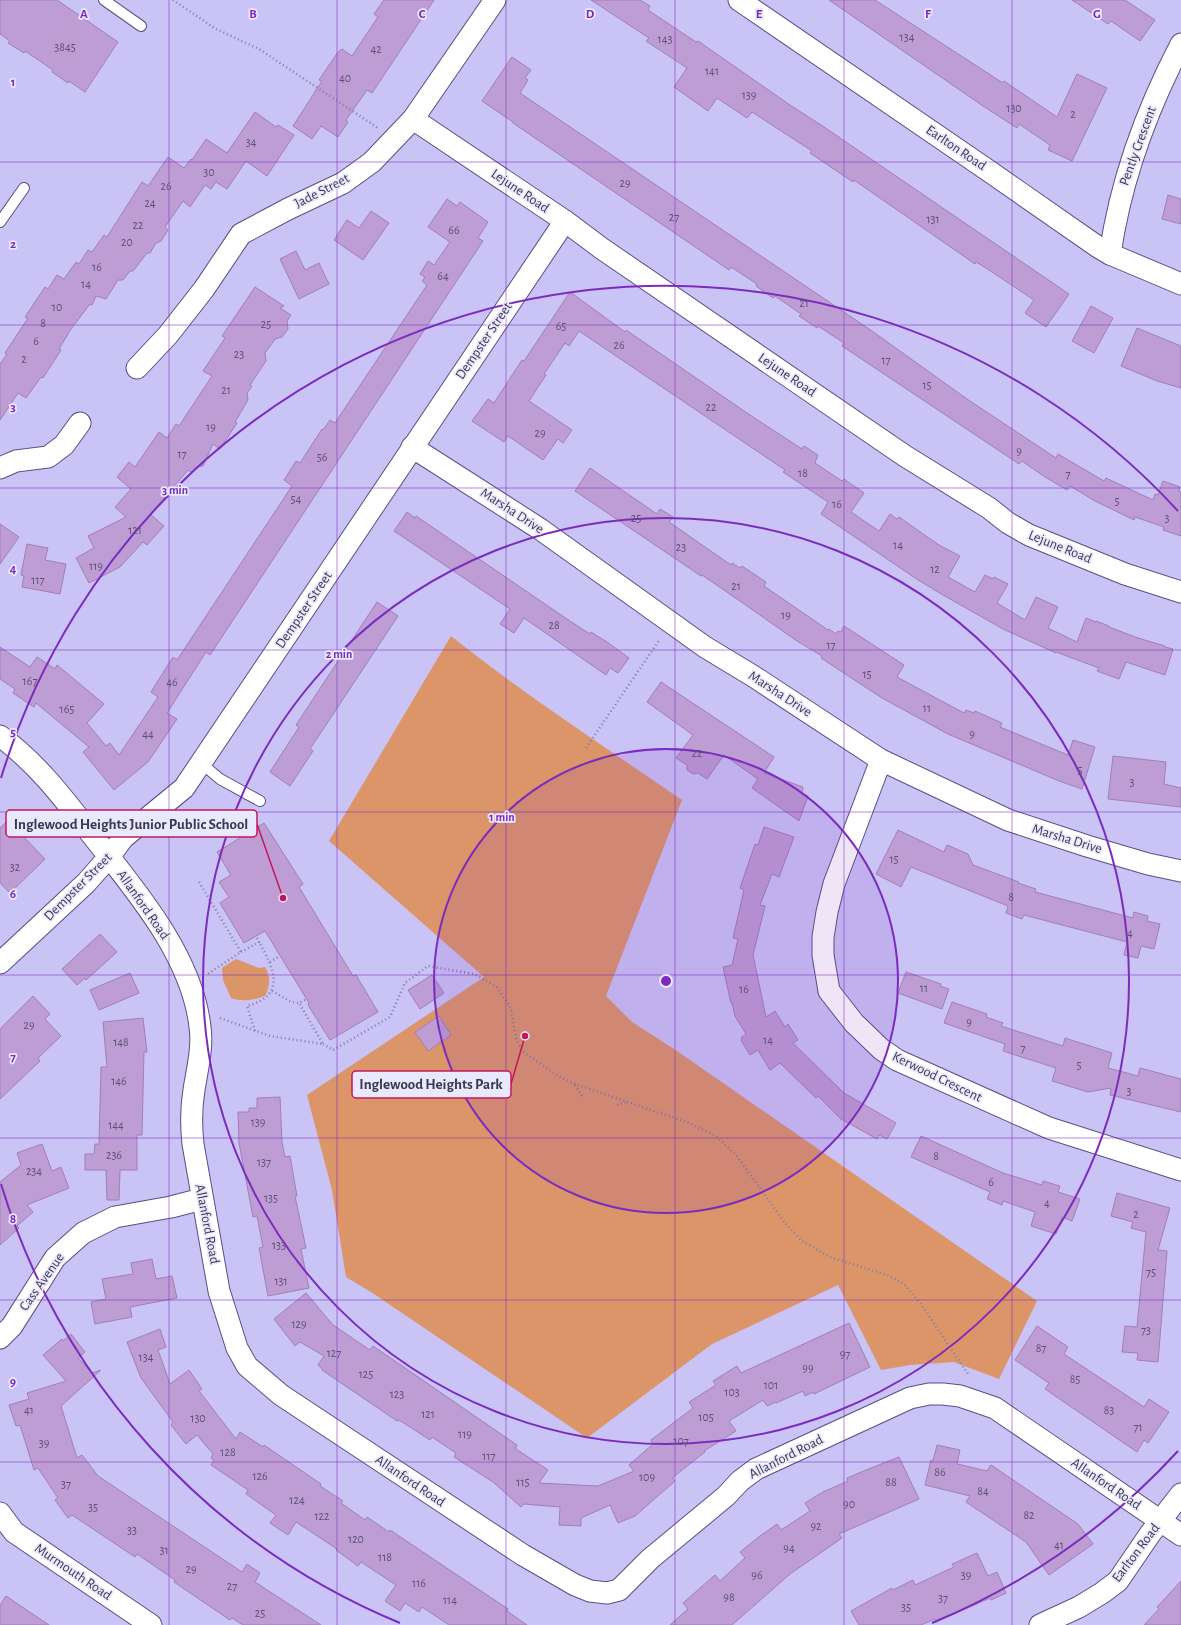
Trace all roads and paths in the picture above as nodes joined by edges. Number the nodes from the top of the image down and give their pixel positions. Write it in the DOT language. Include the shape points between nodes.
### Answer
graph roads {
  1 [pos="104,0"];
  2 [pos="173,0"];
  3 [pos="495,0"];
  4 [pos="739,0"];
  5 [pos="141,26"];
  6 [pos="1181,44"];
  7 [pos="413,119"];
  8 [pos="394,139"];
  9 [pos="24,188"];
  10 [pos="565,221"];
  11 [pos="0,222"];
  12 [pos="1110,254"];
  13 [pos="1181,284"];
  14 [pos="137,368"];
  15 [pos="80,423"];
  16 [pos="412,448"];
  17 [pos="0,468"];
  18 [pos="1181,592"];
  19 [pos="671,623"];
  20 [pos="0,736"];
  21 [pos="586,748"];
  22 [pos="881,760"];
  23 [pos="201,763"];
  24 [pos="260,801"];
  25 [pos="109,857"];
  26 [pos="1181,871"];
  27 [pos="199,882"];
  28 [pos="256,936"];
  29 [pos="259,942"];
  30 [pos="241,952"];
  31 [pos="280,956"];
  32 [pos="270,962"];
  33 [pos="0,963"];
  34 [pos="189,982"];
  35 [pos="272,991"];
  36 [pos="306,999"];
  37 [pos="299,1003"];
  38 [pos="220,1018"];
  39 [pos="255,1031"];
  40 [pos="323,1044"];
  41 [pos="575,1084"];
  42 [pos="582,1096"];
  43 [pos="628,1102"];
  44 [pos="617,1105"];
  45 [pos="1181,1170"];
  46 [pos="202,1199"];
  47 [pos="0,1338"];
  48 [pos="968,1374"];
  49 [pos="1181,1494"];
  50 [pos="0,1513"];
  51 [pos="1161,1520"];
  52 [pos="1181,1535"];
  53 [pos="151,1625"];
  54 [pos="1040,1625"];
  1 -- 5 [label="lane"];
  2 -- 8 [label="path" via="216,29 258,49"];
  3 -- 7 [label="street, Jade Street"];
  4 -- 12 [label="street, Earlton Road"];
  6 -- 12 [label="street, Pently Crescent" via="1158,91 1125,180"];
  7 -- 8 [label="street, Jade Street"];
  7 -- 10 [label="street, Lejune Road"];
  8 -- 14 [label="street, Jade Street" via="372,162 343,183 241,234 204,289 168,335"];
  9 -- 11 [label="lane"];
  10 -- 16 [label="street, Dempster Street"];
  10 -- 18 [label="street, Lejune Road" via="905,456 1018,529 1125,574"];
  12 -- 13 [label="street, Earlton Road"];
  15 -- 17 [label="street" via="64,445 48,457 16,461"];
  16 -- 19 [label="street, Marsha Drive" via="540,529"];
  16 -- 23 [label="street, Dempster Street"];
  19 -- 21 [label="path"];
  19 -- 22 [label="street, Marsha Drive"];
  20 -- 25 [label="street, Allanford Road" via="28,759 54,786"];
  22 -- 26 [label="street, Marsha Drive" via="1008,820 1148,864"];
  22 -- 45 [label="street, Kerwood Crescent" via="834,884 827,912 823,955 829,991 859,1029 897,1060 1049,1128"];
  23 -- 24 [label="lane" via="220,779"];
  23 -- 25 [label="street, Dempster Street" via="184,788 123,838"];
  25 -- 33 [label="street, Dempster Street" via="86,883"];
  25 -- 34 [label="street, Allanford Road" via="146,905"];
  27 -- 30 [label="path"];
  28 -- 29 [label="path"];
  29 -- 30 [label="path"];
  29 -- 32 [label="path"];
  30 -- 34 [label="path" via="210,973"];
  31 -- 32 [label="path"];
  32 -- 35 [label="path"];
  34 -- 46 [label="street, Allanford Road" via="201,1028 191,1123"];
  35 -- 37 [label="path" via="291,1002"];
  35 -- 39 [label="path" via="259,1002 247,1006"];
  36 -- 37 [label="path"];
  37 -- 40 [label="path"];
  38 -- 39 [label="path"];
  39 -- 40 [label="path" via="270,1036"];
  40 -- 41 [label="path" via="333,1050 390,1017 405,983 428,966 474,974 496,986 510,1006 516,1038 522,1051 558,1076"];
  41 -- 42 [label="path"];
  41 -- 43 [label="path"];
  43 -- 44 [label="path"];
  43 -- 48 [label="path" via="689,1123 716,1136 736,1155 785,1223 802,1241 830,1257 890,1276 904,1284 921,1304"];
  46 -- 47 [label="street, Cass Avenue" via="115,1217 83,1233 55,1258 12,1326"];
  46 -- 51 [label="street, Allanford Road" via="219,1291 237,1348 247,1366 281,1394 486,1532 575,1585 607,1593 619,1590 650,1559 756,1469 910,1398 929,1394 960,1396 995,1408"];
  49 -- 51 [label="street, Earlton Road"];
  50 -- 53 [label="street, Murmouth Road" via="14,1532"];
  51 -- 52 [label="street, Allanford Road"];
  51 -- 54 [label="street, Earlton Road" via="1118,1581 1080,1607"];
}
